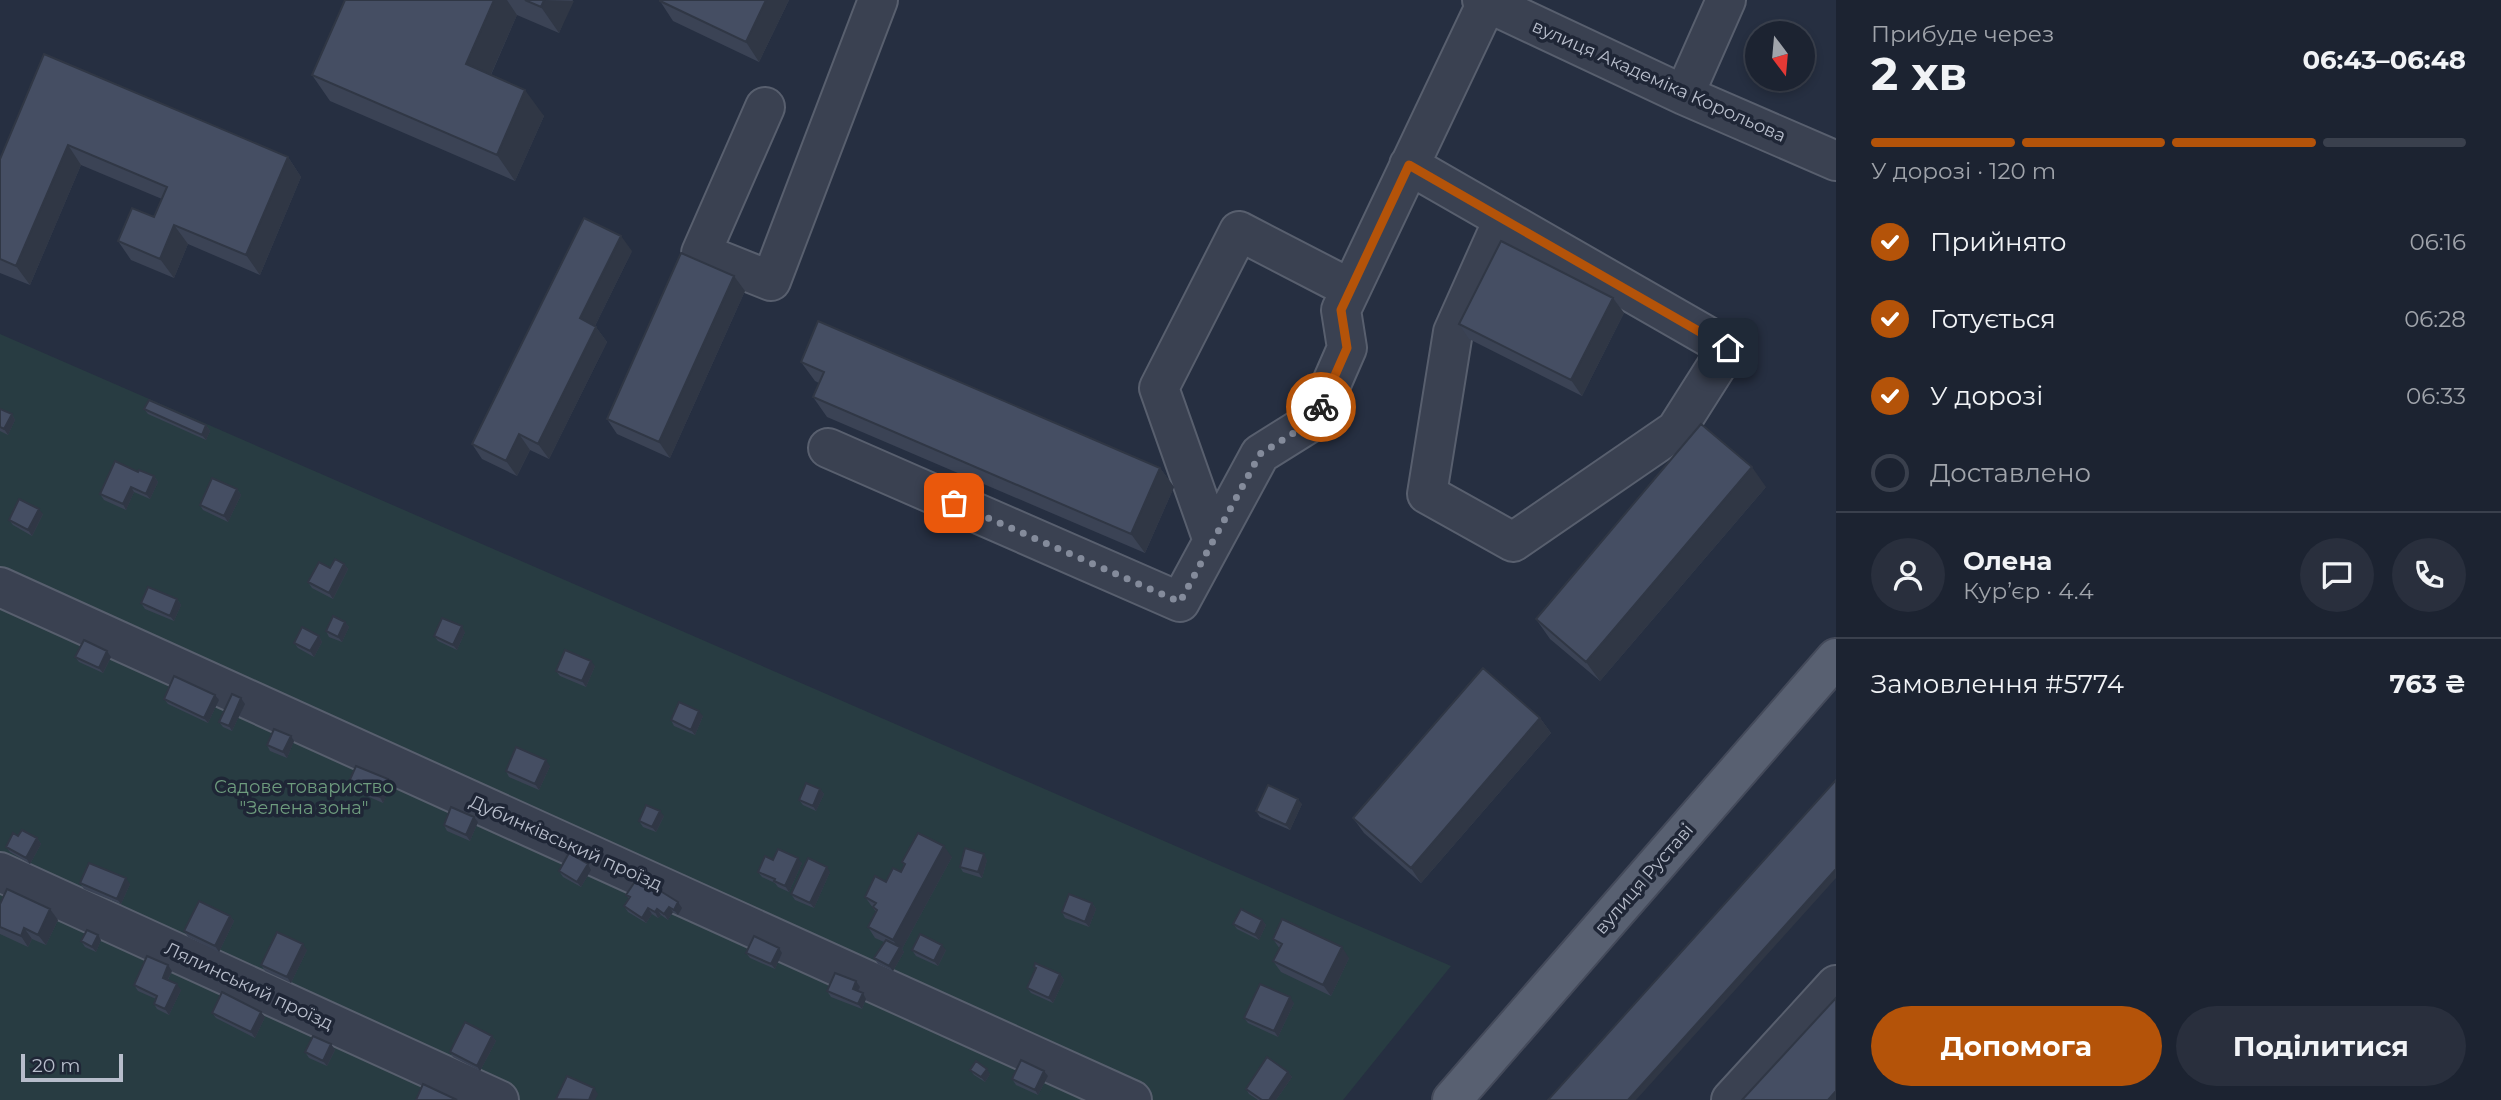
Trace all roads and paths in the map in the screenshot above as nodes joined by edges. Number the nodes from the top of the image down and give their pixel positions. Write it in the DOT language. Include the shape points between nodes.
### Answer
graph roads {
  1 [pos="878,0"];
  2 [pos="1726,0"];
  3 [pos="1486,1"];
  4 [pos="1684,95"];
  5 [pos="765,107"];
  6 [pos="1836,161"];
  7 [pos="1409,165"];
  8 [pos="1503,220"];
  9 [pos="1351,289"];
  10 [pos="828,448"];
  11 [pos="1213,541"];
  12 [pos="0,587"];
  13 [pos="1836,658"];
  14 [pos="0,872"];
  15 [pos="1836,985"];
  16 [pos="499,1100"];
  17 [pos="1132,1100"];
  18 [pos="1452,1100"];
  19 [pos="1731,1100"];
  1 -- 5 [label="street" via="771,281 701,253"];
  2 -- 4 [label="street"];
  3 -- 4 [label="street, вулиця Академіка Корольова"];
  3 -- 7 [label="street"];
  4 -- 6 [label="street, вулиця Академіка Корольова"];
  7 -- 8 [label="street"];
  7 -- 9 [label="street"];
  8 -- 8 [label="street" via="1728,348 1676,430 1513,542 1427,494 1453,332"];
  9 -- 11 [label="street" via="1341,310 1347,348 1316,419 1260,454"];
  9 -- 11 [label="street" via="1239,230 1159,388"];
  10 -- 11 [label="street" via="1180,602"];
  12 -- 17 [label="street, Дубинківський проїзд"];
  13 -- 18 [label="main road, вулиця Руставі"];
  14 -- 16 [label="street, Лялинський проїзд"];
  15 -- 19 [label="street"];
}
